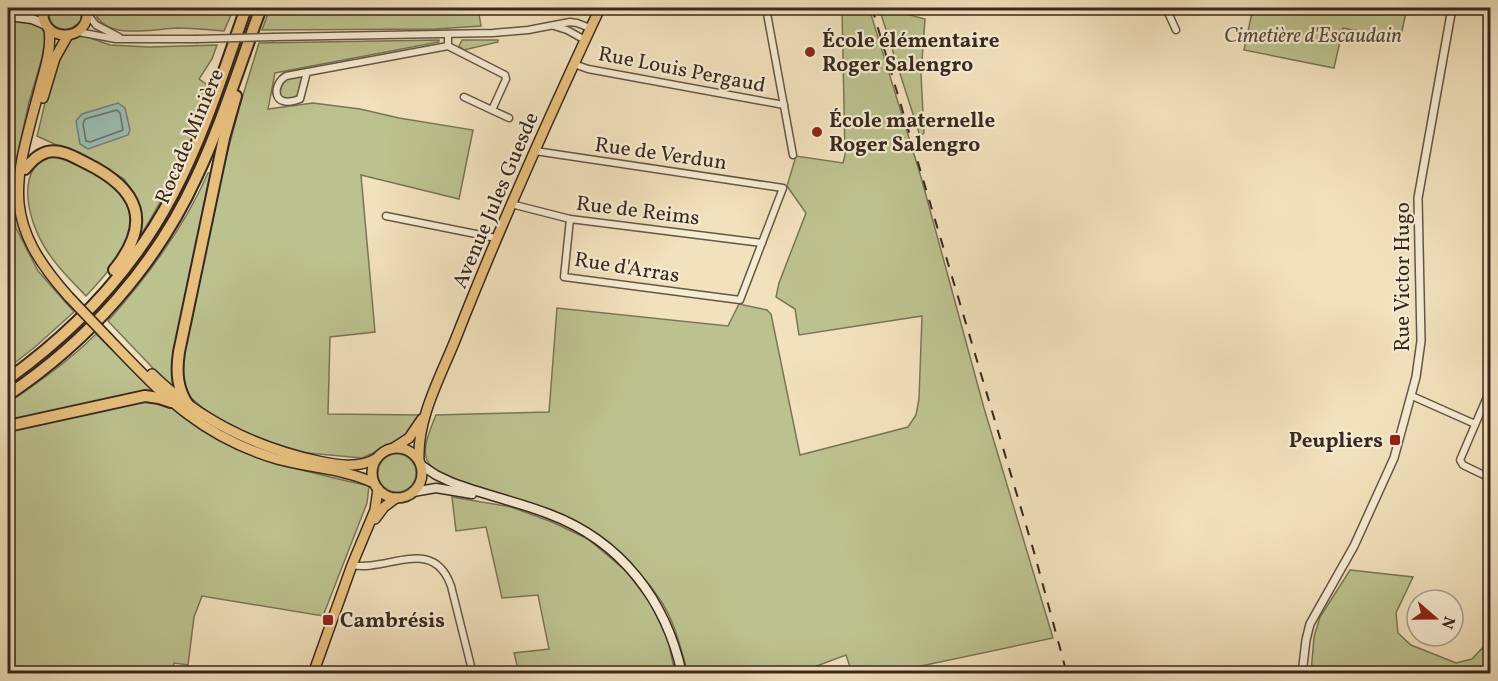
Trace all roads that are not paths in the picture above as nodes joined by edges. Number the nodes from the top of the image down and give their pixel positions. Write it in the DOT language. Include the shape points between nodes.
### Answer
graph roads {
  1 [pos="38,8"];
  2 [pos="43,8"];
  3 [pos="246,8"];
  4 [pos="261,8"];
  5 [pos="600,8"];
  6 [pos="766,8"];
  7 [pos="1166,8"];
  8 [pos="1452,8"];
  9 [pos="87,11"];
  10 [pos="8,15"];
  11 [pos="255,23"];
  12 [pos="553,26"];
  13 [pos="47,27"];
  14 [pos="590,28"];
  15 [pos="1176,30"];
  16 [pos="73,34"];
  17 [pos="448,34"];
  18 [pos="126,39"];
  19 [pos="585,40"];
  20 [pos="448,46"];
  21 [pos="574,64"];
  22 [pos="307,72"];
  23 [pos="464,98"];
  24 [pos="784,105"];
  25 [pos="492,110"];
  26 [pos="509,118"];
  27 [pos="535,151"];
  28 [pos="793,155"];
  29 [pos="25,169"];
  30 [pos="510,204"];
  31 [pos="386,216"];
  32 [pos="570,219"];
  33 [pos="496,238"];
  34 [pos="762,243"];
  35 [pos="71,295"];
  36 [pos="70,329"];
  37 [pos="110,336"];
  38 [pos="8,379"];
  39 [pos="1491,390"];
  40 [pos="8,394"];
  41 [pos="1412,396"];
  42 [pos="171,402"];
  43 [pos="189,406"];
  44 [pos="428,409"];
  45 [pos="1475,424"];
  46 [pos="8,426"];
  47 [pos="392,448"];
  48 [pos="376,458"];
  49 [pos="420,462"];
  50 [pos="1491,478"];
  51 [pos="376,486"];
  52 [pos="413,492"];
  53 [pos="396,498"];
  54 [pos="500,499"];
  55 [pos="366,534"];
  56 [pos="352,565"];
  57 [pos="314,674"];
  58 [pos="472,674"];
  59 [pos="682,674"];
  60 [pos="1302,674"];
  1 -- 10 [label="main road"];
  2 -- 13 [label="main road"];
  3 -- 36 [label="highway, Rocade Minière" via="201,131 168,204 123,270"];
  4 -- 11 [label="highway, Rocade Minière"];
  5 -- 14 [label="main road, Avenue Jules Guesde"];
  6 -- 24 [label="street"];
  7 -- 15 [label="street"];
  8 -- 41 [label="street, Rue Victor Hugo" via="1418,191 1421,341"];
  9 -- 16 [label="main road" via="85,24"];
  9 -- 18 [label="street" via="92,22"];
  10 -- 13 [label="main road" via="32,19"];
  11 -- 40 [label="highway, Rocade Minière" via="208,153 163,239 96,322 53,362"];
  11 -- 43 [label="highway" via="224,138 178,352 181,394"];
  12 -- 14 [label="street" via="574,22"];
  12 -- 17 [label="street"];
  12 -- 19 [label="street"];
  13 -- 16 [label="main road" via="59,35"];
  13 -- 35 [label="main road" via="50,48 22,152 17,200 31,249 43,268"];
  14 -- 19 [label="main road, Avenue Jules Guesde"];
  16 -- 18 [label="street"];
  16 -- 29 [label="main road" via="60,47 53,64"];
  17 -- 18 [label="street, bridge"];
  17 -- 20 [label="street"];
  19 -- 21 [label="main road, Avenue Jules Guesde"];
  20 -- 22 [label="street"];
  20 -- 25 [label="street" via="506,75"];
  21 -- 24 [label="street, Rue Louis Pergaud"];
  21 -- 27 [label="main road, Avenue Jules Guesde"];
  22 -- 22 [label="street" via="300,99 279,101 282,78"];
  23 -- 25 [label="street"];
  24 -- 28 [label="street"];
  25 -- 26 [label="street"];
  27 -- 30 [label="main road, Avenue Jules Guesde"];
  27 -- 34 [label="street, Rue de Verdun" via="783,188"];
  29 -- 35 [label="main road" via="23,201 33,240"];
  29 -- 36 [label="highway" via="43,154 67,153 116,181 133,204 135,232 127,252"];
  30 -- 32 [label="street, Rue de Reims"];
  30 -- 33 [label="main road, Avenue Jules Guesde"];
  31 -- 33 [label="street"];
  32 -- 34 [label="street, Rue de Reims"];
  32 -- 34 [label="street, Rue d'Arras" via="564,278 740,300"];
  33 -- 44 [label="main road, Avenue Jules Guesde"];
  35 -- 37 [label="main road"];
  36 -- 38 [label="highway, Rocade Minière"];
  37 -- 42 [label="main road"];
  37 -- 43 [label="main road"];
  39 -- 45 [label="street"];
  41 -- 45 [label="street"];
  41 -- 60 [label="street, Rue Victor Hugo" via="1394,459 1358,538 1310,624"];
  42 -- 46 [label="highway" via="145,396"];
  42 -- 51 [label="main road" via="206,428 251,450 351,475"];
  43 -- 48 [label="main road" via="242,437 297,456 352,465"];
  44 -- 47 [label="main road" via="411,436"];
  44 -- 49 [label="main road"];
  45 -- 50 [label="street" via="1461,457 1463,465"];
  47 -- 48 [label="main road"];
  47 -- 49 [label="main road" via="406,449"];
  48 -- 51 [label="main road" via="372,470"];
  49 -- 52 [label="main road" via="422,478"];
  49 -- 54 [label="main road" via="446,480"];
  51 -- 53 [label="main road"];
  51 -- 55 [label="main road" via="376,506"];
  52 -- 53 [label="main road"];
  52 -- 54 [label="main road" via="436,488"];
  53 -- 55 [label="main road" via="384,507"];
  54 -- 59 [label="main road" via="566,521 622,560 664,616"];
  55 -- 56 [label="main road"];
  56 -- 57 [label="main road"];
  56 -- 58 [label="street" via="415,558 440,567 452,586"];
}
